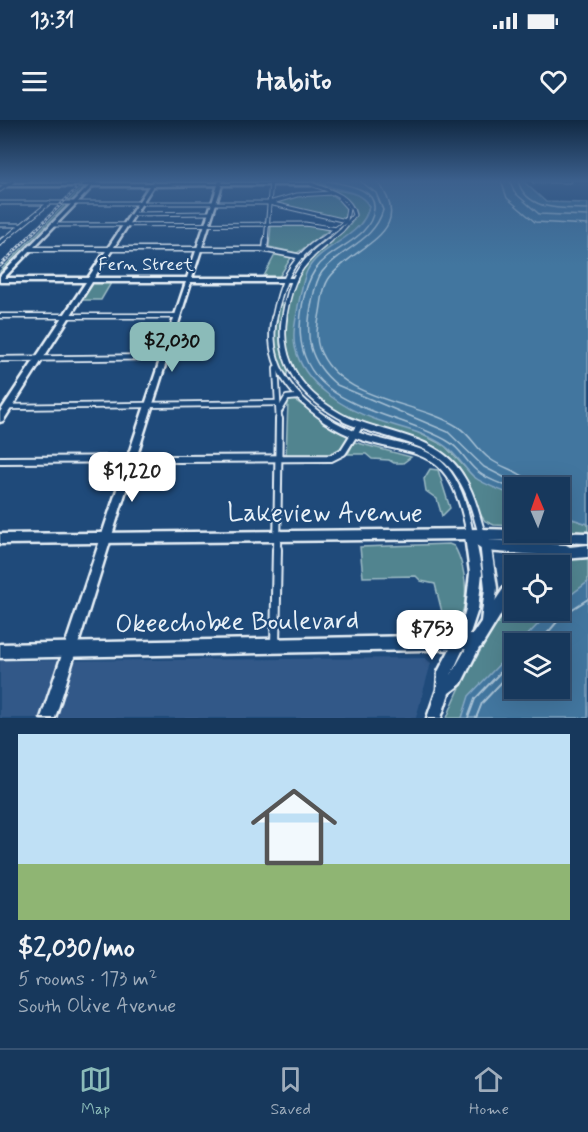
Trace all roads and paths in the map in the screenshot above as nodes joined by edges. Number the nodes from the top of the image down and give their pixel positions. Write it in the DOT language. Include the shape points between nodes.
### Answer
graph roads {
  1 [pos="42,209"];
  2 [pos="70,209"];
  3 [pos="136,209"];
  4 [pos="212,209"];
  5 [pos="268,209"];
  6 [pos="294,209"];
  7 [pos="347,209"];
  8 [pos="350,209"];
  9 [pos="211,213"];
  10 [pos="133,214"];
  11 [pos="346,221"];
  12 [pos="126,224"];
  13 [pos="208,224"];
  14 [pos="266,224"];
  15 [pos="0,225"];
  16 [pos="55,225"];
  17 [pos="22,226"];
  18 [pos="339,229"];
  19 [pos="0,243"];
  20 [pos="32,249"];
  21 [pos="110,249"];
  22 [pos="199,249"];
  23 [pos="265,249"];
  24 [pos="299,256"];
  25 [pos="306,258"];
  26 [pos="284,279"];
  27 [pos="2,280"];
  28 [pos="90,280"];
  29 [pos="189,280"];
  30 [pos="293,280"];
  31 [pos="0,287"];
  32 [pos="0,316"];
  33 [pos="66,316"];
  34 [pos="178,316"];
  35 [pos="164,357"];
  36 [pos="39,358"];
  37 [pos="0,359"];
  38 [pos="276,368"];
  39 [pos="291,371"];
  40 [pos="285,382"];
  41 [pos="277,384"];
  42 [pos="301,384"];
  43 [pos="298,397"];
  44 [pos="278,403"];
  45 [pos="149,405"];
  46 [pos="8,407"];
  47 [pos="279,411"];
  48 [pos="0,419"];
  49 [pos="360,425"];
  50 [pos="355,434"];
  51 [pos="277,459"];
  52 [pos="0,460"];
  53 [pos="132,460"];
  54 [pos="276,536"];
  55 [pos="107,538"];
  56 [pos="479,538"];
  57 [pos="588,538"];
  58 [pos="0,539"];
  59 [pos="566,551"];
  60 [pos="585,551"];
  61 [pos="548,555"];
  62 [pos="504,597"];
  63 [pos="487,622"];
  64 [pos="476,642"];
  65 [pos="459,643"];
  66 [pos="275,647"];
  67 [pos="0,651"];
  68 [pos="71,651"];
  69 [pos="444,689"];
  70 [pos="48,718"];
  71 [pos="434,718"];
  1 -- 17 [label="street"];
  2 -- 16 [label="main road"];
  3 -- 10 [label="street"];
  4 -- 9 [label="street"];
  5 -- 14 [label="street"];
  6 -- 11 [label="street"];
  7 -- 11 [label="street"];
  8 -- 18 [label="street" via="354,216"];
  9 -- 10 [label="street"];
  9 -- 13 [label="street"];
  10 -- 12 [label="street"];
  11 -- 18 [label="street"];
  12 -- 13 [label="street"];
  12 -- 16 [label="street"];
  12 -- 21 [label="street"];
  13 -- 14 [label="street"];
  13 -- 22 [label="street"];
  14 -- 18 [label="street" via="315,224"];
  14 -- 23 [label="street"];
  15 -- 17 [label="street"];
  16 -- 20 [label="main road"];
  17 -- 19 [label="street"];
  18 -- 24 [label="street"];
  18 -- 25 [label="street"];
  20 -- 21 [label="street"];
  20 -- 27 [label="main road"];
  21 -- 22 [label="street"];
  21 -- 28 [label="street"];
  22 -- 23 [label="street"];
  22 -- 29 [label="street"];
  23 -- 24 [label="street"];
  24 -- 25 [label="street"];
  24 -- 26 [label="street"];
  25 -- 30 [label="street"];
  26 -- 29 [label="street, Fern Street"];
  26 -- 30 [label="street, Fern Street"];
  26 -- 38 [label="street" via="271,339"];
  27 -- 28 [label="street, Fern Street"];
  27 -- 31 [label="main road"];
  28 -- 29 [label="street, Fern Street"];
  28 -- 33 [label="street"];
  29 -- 34 [label="street"];
  30 -- 39 [label="street" via="282,339"];
  32 -- 33 [label="street"];
  33 -- 34 [label="street"];
  33 -- 36 [label="street"];
  34 -- 35 [label="street"];
  35 -- 36 [label="street"];
  35 -- 45 [label="street"];
  36 -- 37 [label="street"];
  36 -- 46 [label="street"];
  38 -- 40 [label="street"];
  38 -- 41 [label="street"];
  39 -- 40 [label="street"];
  39 -- 42 [label="street"];
  40 -- 41 [label="street"];
  40 -- 42 [label="street"];
  40 -- 43 [label="street"];
  41 -- 44 [label="street"];
  42 -- 49 [label="street" via="324,406"];
  43 -- 47 [label="street" via="284,400"];
  43 -- 50 [label="street" via="324,419"];
  44 -- 45 [label="street"];
  44 -- 47 [label="street"];
  45 -- 46 [label="street"];
  45 -- 53 [label="street"];
  46 -- 48 [label="street"];
  47 -- 51 [label="street"];
  49 -- 50 [label="street"];
  49 -- 56 [label="street" via="422,446 448,460 461,477"];
  50 -- 51 [label="street" via="336,458"];
  50 -- 56 [label="street" via="425,453 440,462 453,480"];
  51 -- 53 [label="street"];
  51 -- 54 [label="street"];
  52 -- 53 [label="street"];
  53 -- 55 [label="street"];
  54 -- 55 [label="main road, Lakeview Avenue"];
  54 -- 56 [label="main road, Lakeview Avenue"];
  54 -- 66 [label="street"];
  55 -- 58 [label="main road, Lakeview Avenue"];
  55 -- 68 [label="street"];
  56 -- 57 [label="main road, Lakeview Avenue"];
  56 -- 59 [label="main road, Lakeview Avenue"];
  56 -- 63 [label="street" via="491,588"];
  56 -- 65 [label="street" via="475,592 469,622"];
  59 -- 60 [label="main road"];
  59 -- 61 [label="main road"];
  62 -- 63 [label="main road"];
  63 -- 64 [label="main road"];
  64 -- 65 [label="main road, Okeechobee Boulevard"];
  64 -- 69 [label="street" via="456,679"];
  65 -- 66 [label="main road, Okeechobee Boulevard"];
  65 -- 69 [label="street" via="444,672"];
  66 -- 68 [label="main road, Okeechobee Boulevard"];
  67 -- 68 [label="main road, Okeechobee Boulevard"];
  68 -- 70 [label="street"];
  69 -- 71 [label="street"];
}
